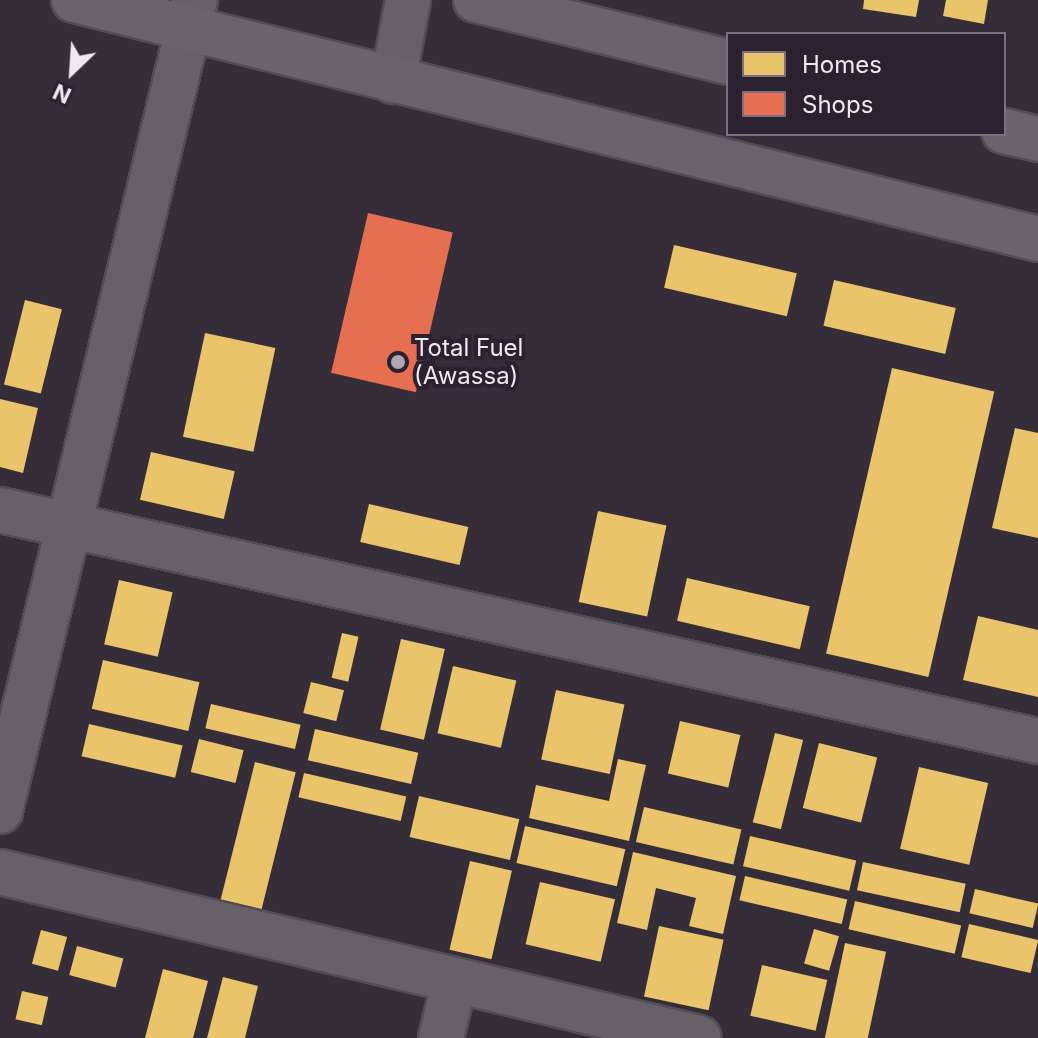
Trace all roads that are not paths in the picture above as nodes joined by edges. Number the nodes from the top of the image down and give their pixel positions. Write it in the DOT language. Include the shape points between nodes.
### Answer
graph roads {
  1 [pos="74,0"];
  2 [pos="408,0"];
  3 [pos="476,0"];
  4 [pos="192,14"];
  5 [pos="726,62"];
  6 [pos="393,81"];
  7 [pos="1006,131"];
  8 [pos="1038,139"];
  9 [pos="1038,239"];
  10 [pos="0,510"];
  11 [pos="72,526"];
  12 [pos="1038,741"];
  13 [pos="0,811"];
  14 [pos="0,872"];
  15 [pos="454,984"];
  16 [pos="441,1038"];
  17 [pos="699,1038"];
  1 -- 4 [label="main road"];
  2 -- 6 [label="street"];
  3 -- 5 [label="main road"];
  4 -- 6 [label="main road"];
  4 -- 11 [label="street"];
  6 -- 9 [label="main road"];
  7 -- 8 [label="main road"];
  10 -- 11 [label="street"];
  11 -- 12 [label="street"];
  11 -- 13 [label="street"];
  14 -- 15 [label="street"];
  15 -- 16 [label="street"];
  15 -- 17 [label="street"];
}
